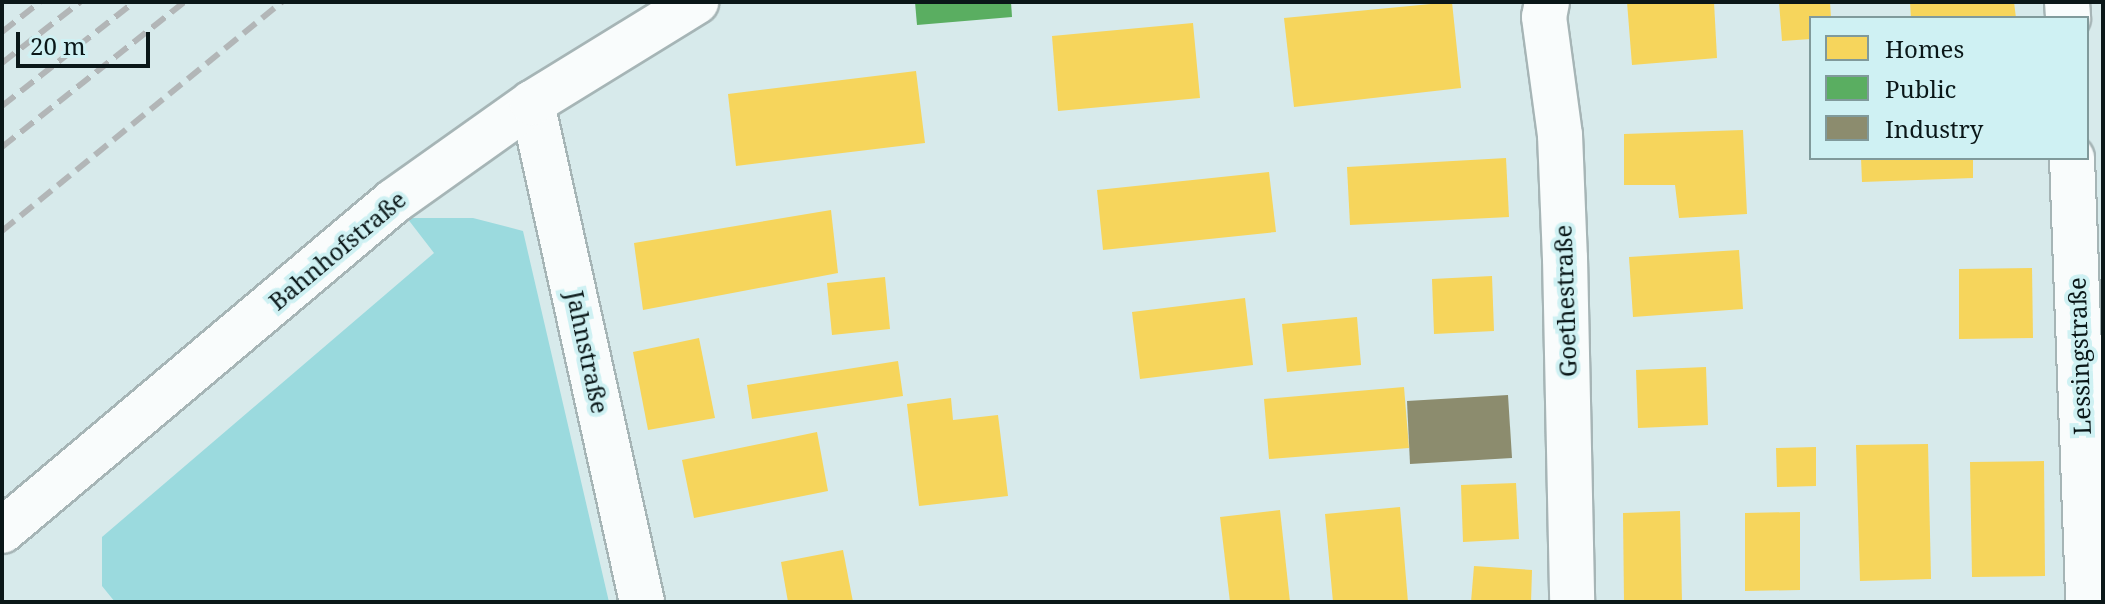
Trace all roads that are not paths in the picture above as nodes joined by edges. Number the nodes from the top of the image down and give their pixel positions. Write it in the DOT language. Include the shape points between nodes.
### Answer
graph roads {
  1 [pos="696,2"];
  2 [pos="1547,2"];
  3 [pos="532,103"];
  4 [pos="2072,160"];
  5 [pos="2,531"];
  6 [pos="642,602"];
  7 [pos="1572,602"];
  8 [pos="2088,602"];
  1 -- 3 [label="street, Bahnhofstraße"];
  2 -- 7 [label="street, Goethestraße" via="1544,17 1560,135"];
  3 -- 5 [label="street, Bahnhofstraße" via="394,201"];
  3 -- 6 [label="street, Jahnstraße"];
  4 -- 8 [label="street, Lessingstraße"];
}
